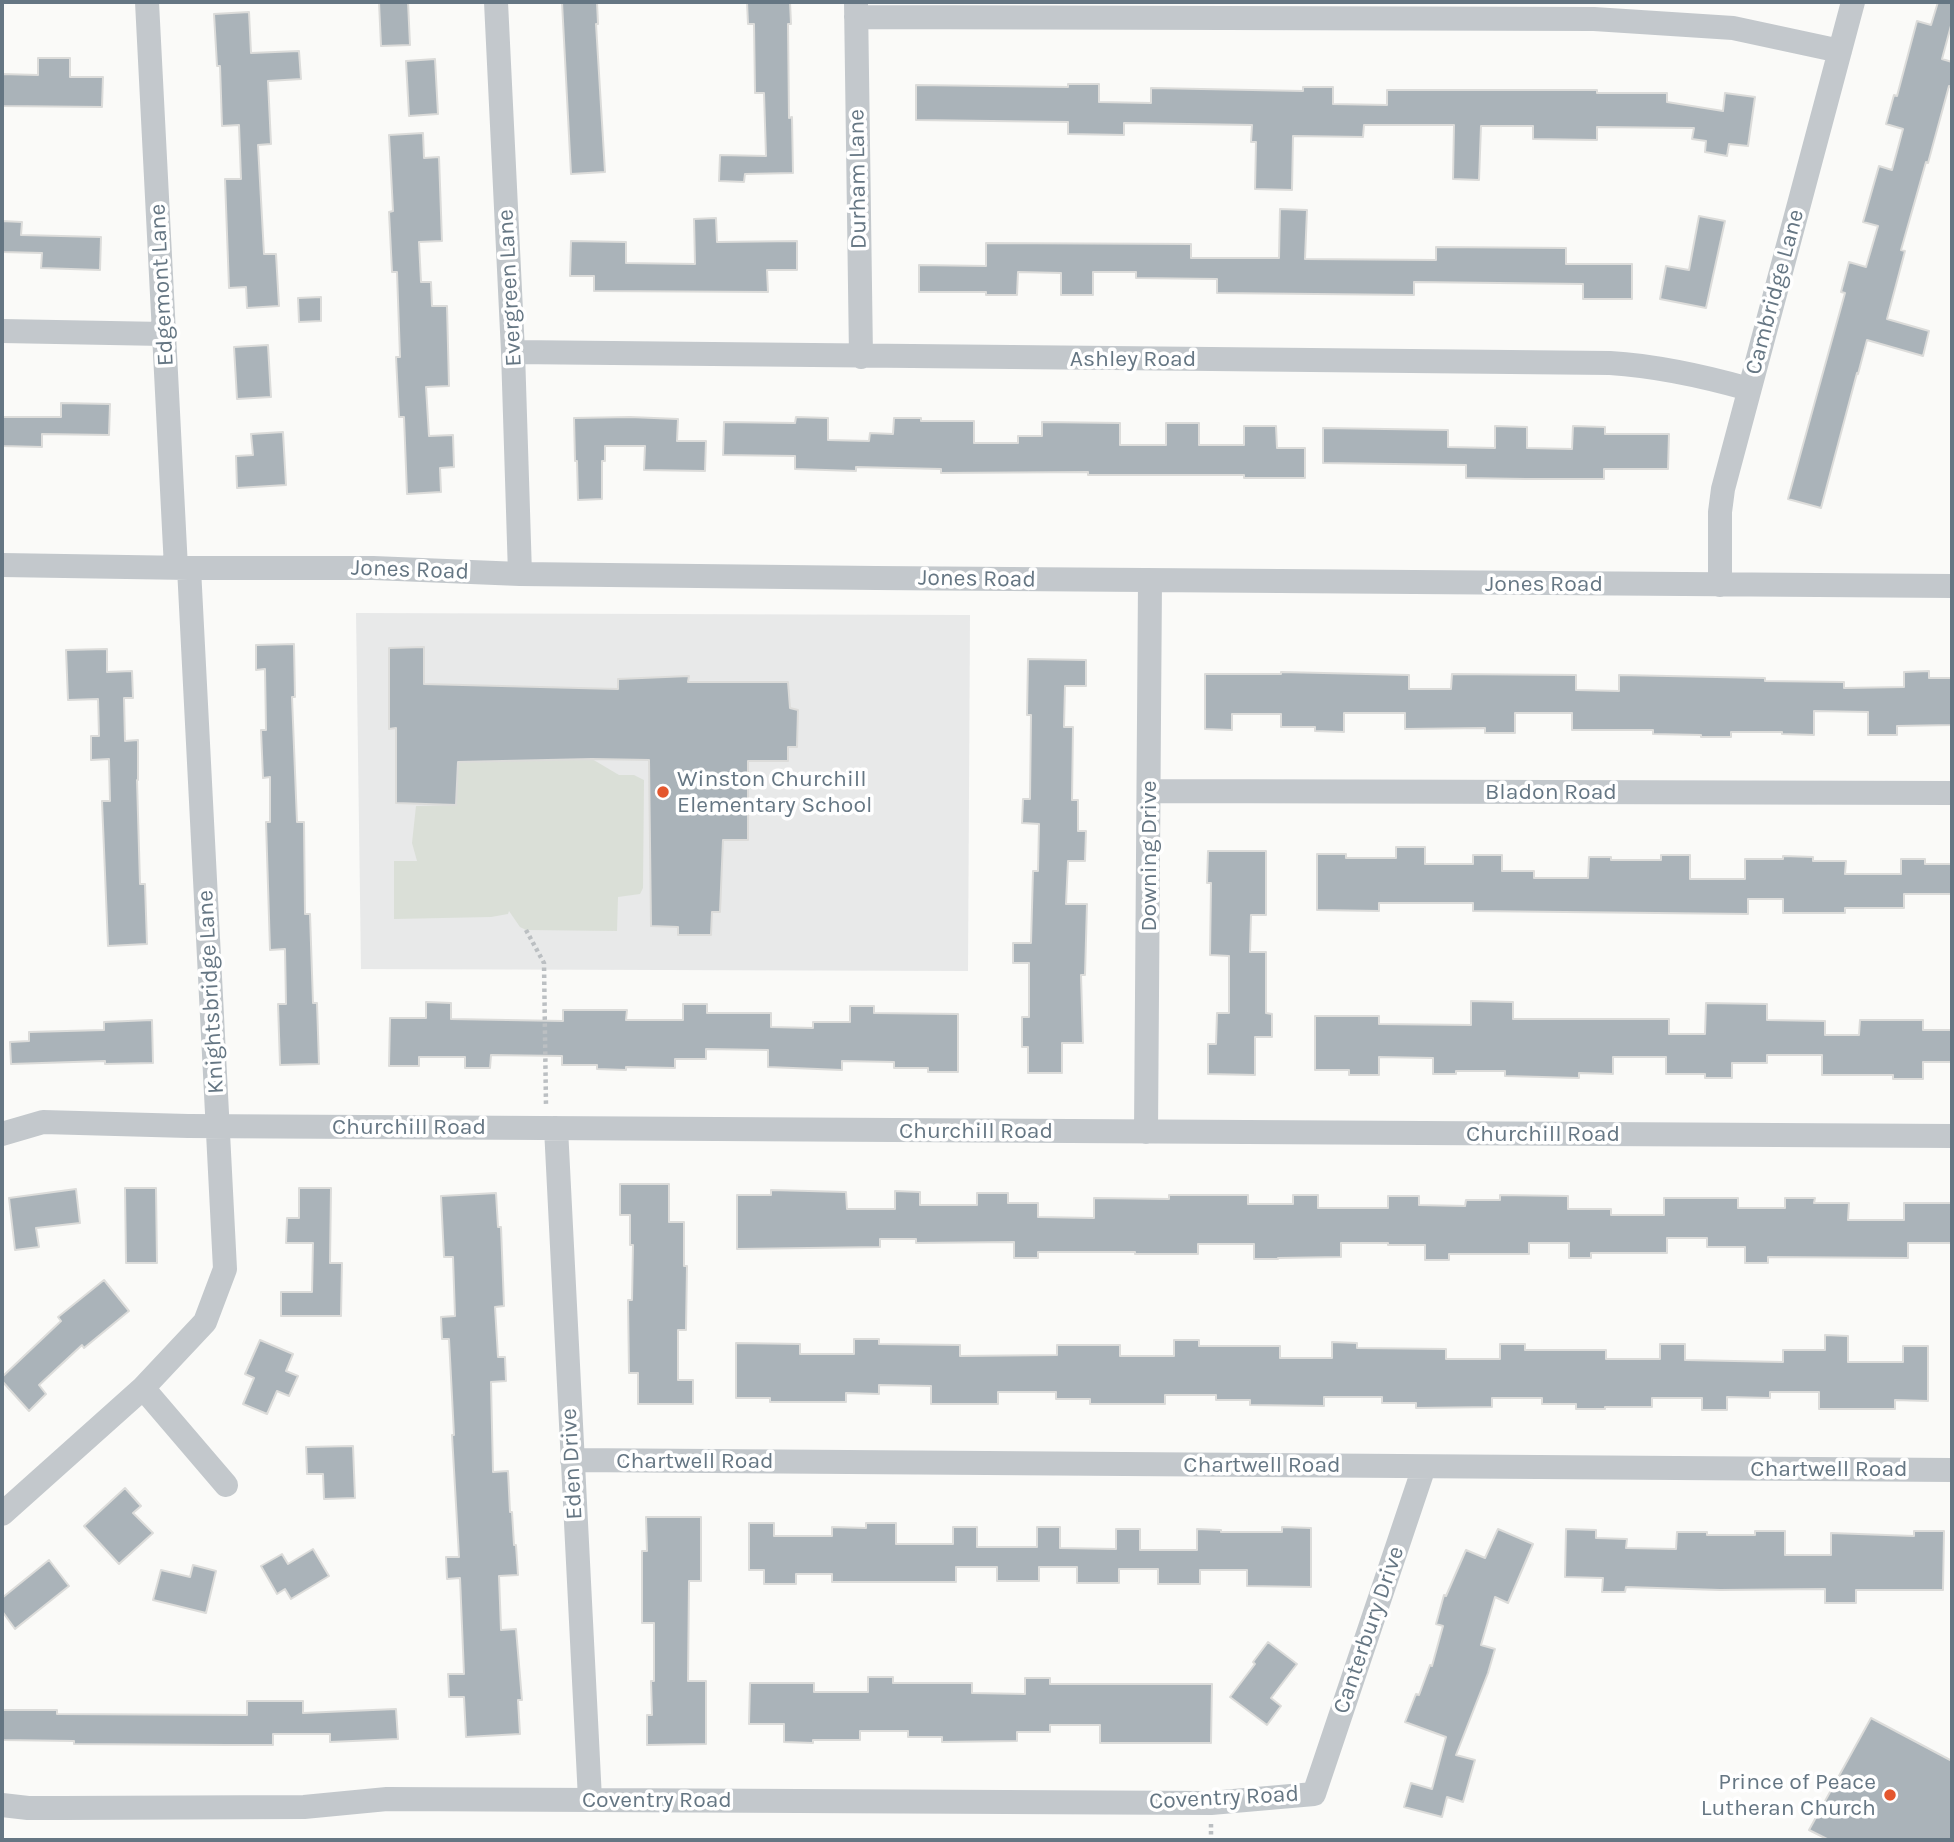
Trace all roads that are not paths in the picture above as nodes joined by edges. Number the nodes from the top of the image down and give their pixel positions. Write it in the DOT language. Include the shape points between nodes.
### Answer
graph roads {
  1 [pos="147,2"];
  2 [pos="496,2"];
  3 [pos="1853,2"];
  4 [pos="856,10"];
  5 [pos="1840,51"];
  6 [pos="2,331"];
  7 [pos="164,334"];
  8 [pos="513,352"];
  9 [pos="861,357"];
  10 [pos="1749,388"];
  11 [pos="2,565"];
  12 [pos="182,568"];
  13 [pos="520,574"];
  14 [pos="1150,581"];
  15 [pos="1720,586"];
  16 [pos="1952,586"];
  17 [pos="1149,791"];
  18 [pos="1952,793"];
  19 [pos="218,1126"];
  20 [pos="551,1128"];
  21 [pos="1146,1132"];
  22 [pos="2,1134"];
  23 [pos="1952,1136"];
  24 [pos="143,1388"];
  25 [pos="572,1460"];
  26 [pos="1424,1467"];
  27 [pos="1952,1470"];
  28 [pos="226,1485"];
  29 [pos="2,1514"];
  30 [pos="1314,1794"];
  31 [pos="590,1800"];
  32 [pos="2,1805"];
  1 -- 7 [label="street, Edgemont Lane"];
  2 -- 8 [label="street, Evergreen Lane"];
  3 -- 5 [label="street, Cambridge Lane"];
  4 -- 5 [label="street" via="1594,19 1733,28"];
  4 -- 9 [label="street, Durham Lane"];
  5 -- 10 [label="street, Cambridge Lane"];
  6 -- 7 [label="street"];
  7 -- 12 [label="street, Edgemont Lane"];
  8 -- 9 [label="street, Ashley Road"];
  8 -- 13 [label="street, Evergreen Lane"];
  9 -- 10 [label="street, Ashley Road" via="1610,363 1680,371"];
  10 -- 15 [label="street, Cambridge Lane" via="1723,489"];
  11 -- 12 [label="street, Jones Road"];
  12 -- 13 [label="street, Jones Road"];
  12 -- 19 [label="street, Knightsbridge Lane"];
  13 -- 14 [label="street, Jones Road"];
  14 -- 15 [label="street, Jones Road"];
  14 -- 17 [label="street, Downing Drive"];
  15 -- 16 [label="street, Jones Road"];
  17 -- 18 [label="street, Bladon Road"];
  17 -- 21 [label="street, Downing Drive"];
  19 -- 20 [label="street, Churchill Road"];
  19 -- 22 [label="street, Churchill Road" via="43,1122"];
  19 -- 24 [label="street, Knightsbridge Lane" via="225,1269 205,1322"];
  20 -- 21 [label="street, Churchill Road"];
  20 -- 25 [label="street, Eden Drive"];
  21 -- 23 [label="street, Churchill Road"];
  24 -- 28 [label="street"];
  24 -- 29 [label="street, Knightsbridge Lane"];
  25 -- 26 [label="street, Chartwell Road"];
  25 -- 31 [label="street, Eden Drive"];
  26 -- 27 [label="street, Chartwell Road"];
  26 -- 30 [label="street, Canterbury Drive"];
  30 -- 31 [label="street, Coventry Road" via="1211,1803"];
  31 -- 32 [label="street, Coventry Road" via="387,1799 304,1807"];
}
